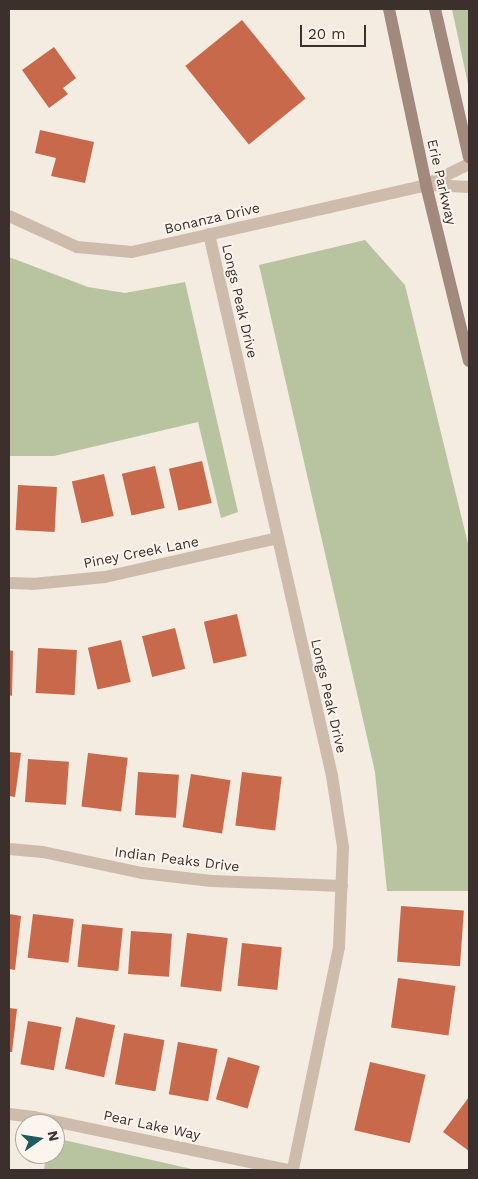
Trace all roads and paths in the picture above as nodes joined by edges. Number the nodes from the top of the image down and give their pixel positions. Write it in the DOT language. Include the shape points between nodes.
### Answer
graph roads {
  1 [pos="389,9"];
  2 [pos="435,9"];
  3 [pos="469,157"];
  4 [pos="469,164"];
  5 [pos="426,184"];
  6 [pos="469,187"];
  7 [pos="9,216"];
  8 [pos="209,234"];
  9 [pos="469,361"];
  10 [pos="278,538"];
  11 [pos="9,583"];
  12 [pos="9,849"];
  13 [pos="342,886"];
  14 [pos="9,1114"];
  15 [pos="288,1170"];
  16 [pos="293,1170"];
  1 -- 5 [label="main road, Erie Parkway"];
  2 -- 3 [label="main road"];
  4 -- 5 [label="street"];
  5 -- 6 [label="street"];
  5 -- 8 [label="street, Bonanza Drive"];
  5 -- 9 [label="main road, Erie Parkway"];
  7 -- 8 [label="street, Bonanza Drive" via="77,247 113,252 132,252"];
  8 -- 10 [label="street, Longs Peak Drive"];
  10 -- 11 [label="street, Piney Creek Lane" via="105,577"];
  10 -- 13 [label="street, Longs Peak Drive" via="332,776 343,847"];
  12 -- 13 [label="street, Indian Peaks Drive" via="44,852 142,873 212,881"];
  13 -- 16 [label="street, Longs Peak Drive" via="339,947"];
  14 -- 15 [label="street, Pear Lake Way"];
}
